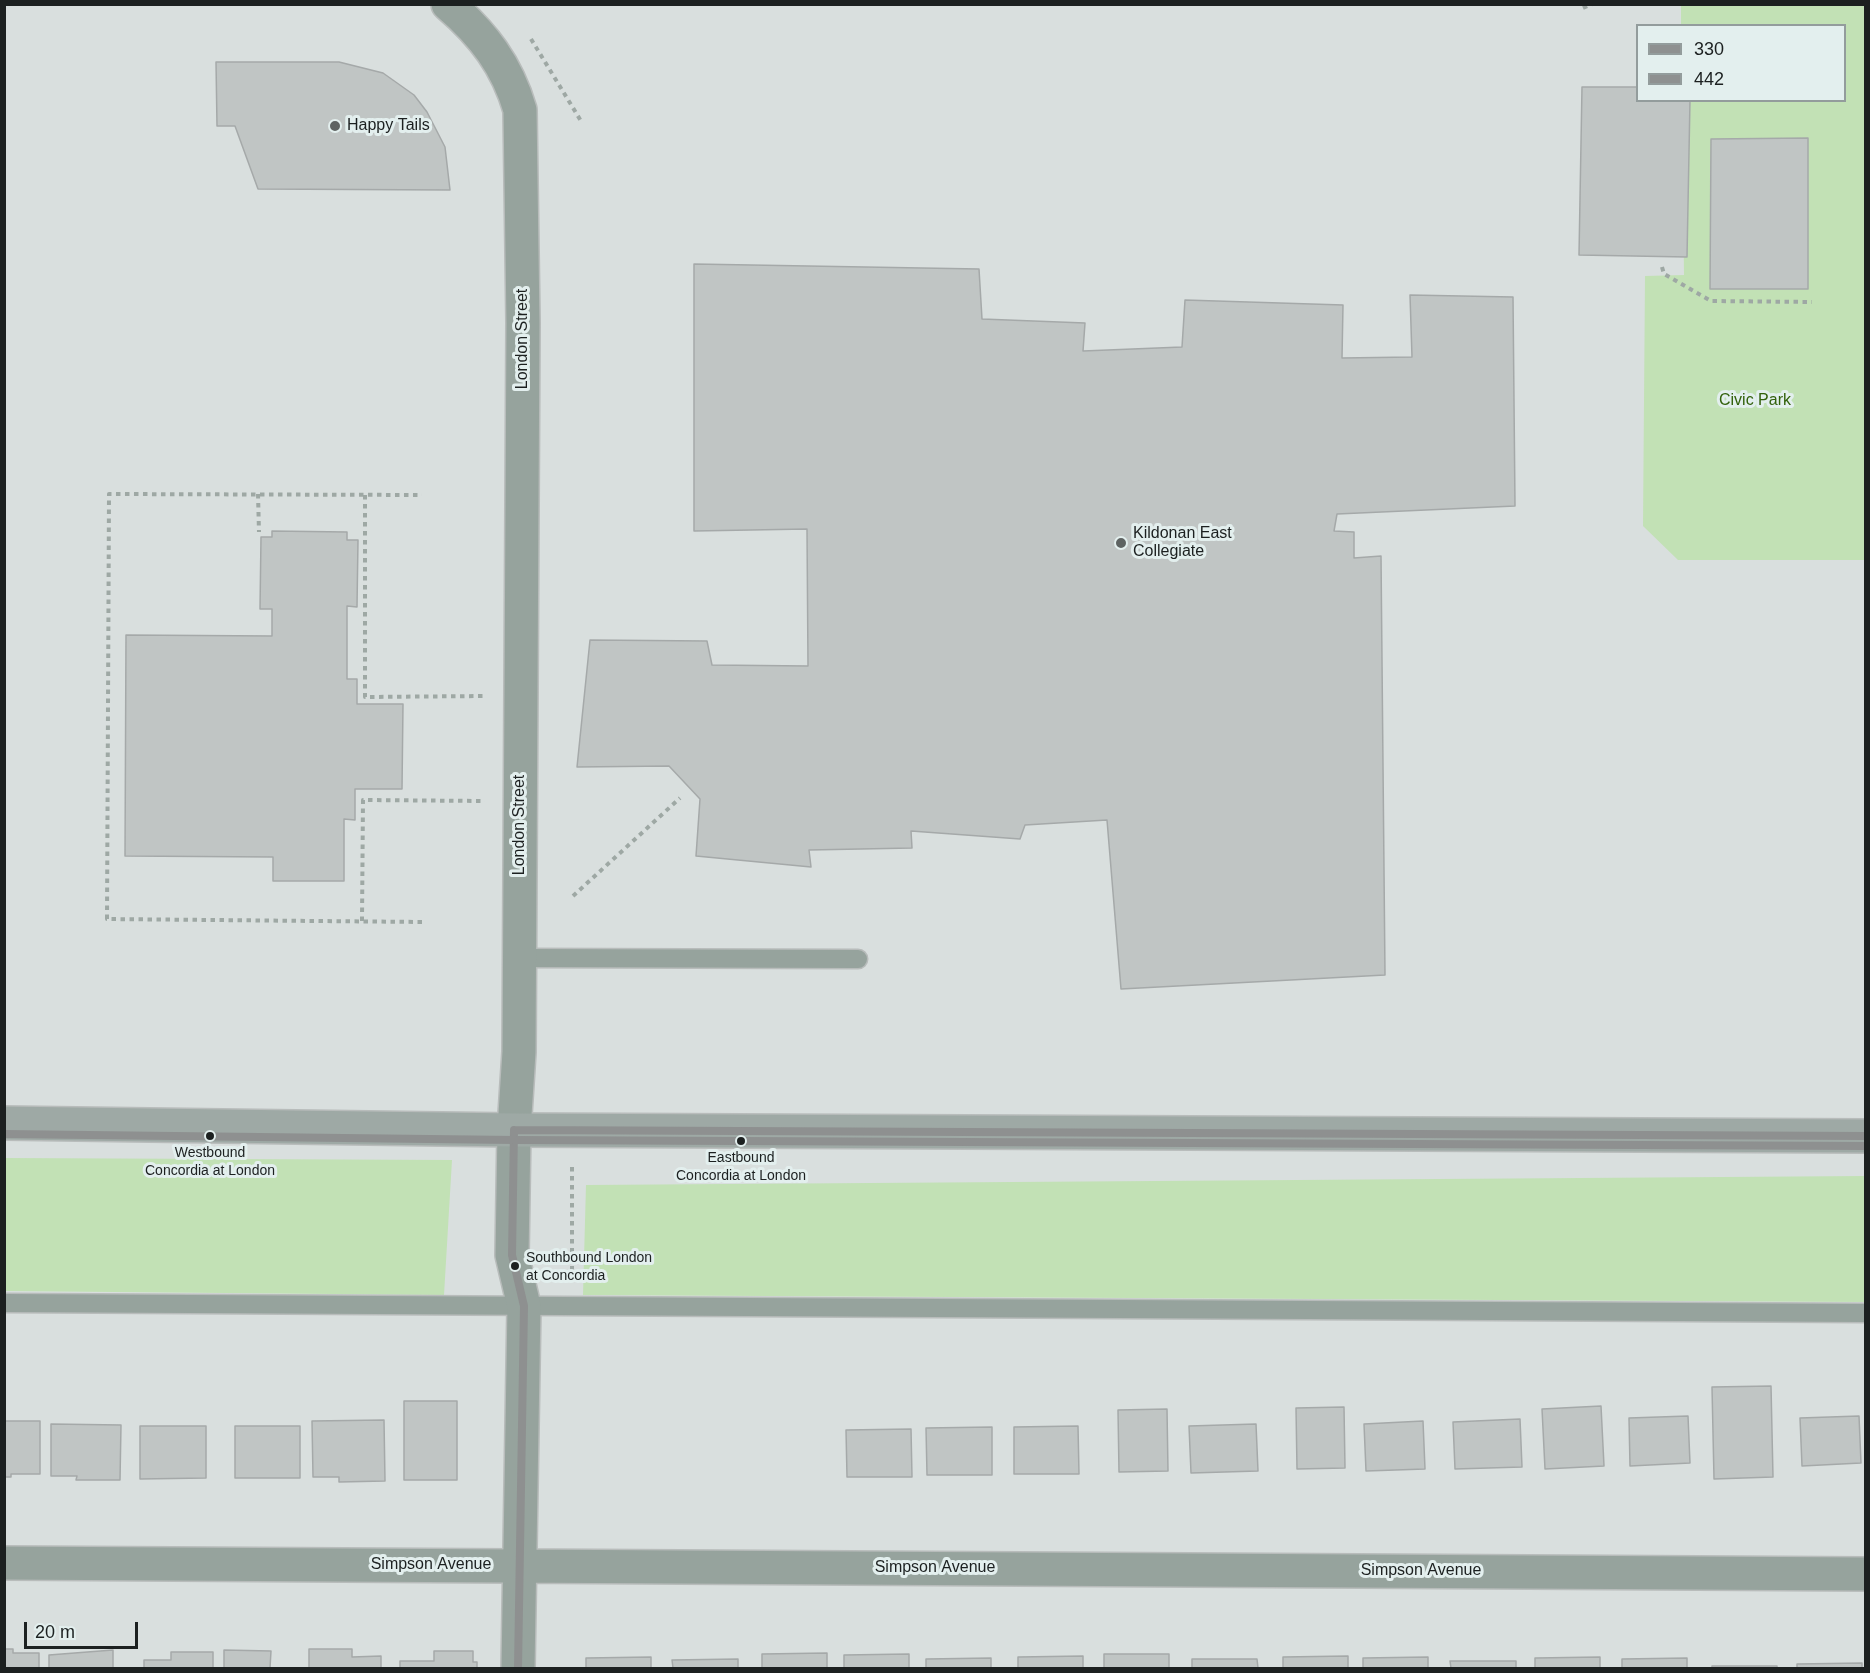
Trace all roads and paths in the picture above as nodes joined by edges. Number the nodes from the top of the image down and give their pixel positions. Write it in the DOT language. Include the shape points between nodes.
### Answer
graph roads {
  1 [pos="448,4"];
  2 [pos="1592,4"];
  3 [pos="1583,8"];
  4 [pos="524,31"];
  5 [pos="581,121"];
  6 [pos="1662,267"];
  7 [pos="1812,302"];
  8 [pos="258,494"];
  9 [pos="365,495"];
  10 [pos="422,495"];
  11 [pos="259,532"];
  12 [pos="521,696"];
  13 [pos="680,798"];
  14 [pos="521,801"];
  15 [pos="573,896"];
  16 [pos="362,921"];
  17 [pos="422,922"];
  18 [pos="520,958"];
  19 [pos="858,959"];
  20 [pos="4,1123"];
  21 [pos="514,1130"];
  22 [pos="571,1130"];
  23 [pos="1866,1136"];
  24 [pos="4,1303"];
  25 [pos="524,1306"];
  26 [pos="572,1306"];
  27 [pos="1866,1314"];
  28 [pos="4,1563"];
  29 [pos="520,1565"];
  30 [pos="1866,1574"];
  31 [pos="518,1668"];
  1 -- 12 [label="street, London Street" via="498,56 520,110"];
  2 -- 3 [label="path"];
  4 -- 5 [label="path"];
  6 -- 7 [label="path" via="1664,274 1711,301"];
  8 -- 9 [label="path"];
  8 -- 11 [label="path"];
  8 -- 16 [label="path" via="109,494 106,919"];
  9 -- 10 [label="path"];
  9 -- 12 [label="path" via="365,697"];
  12 -- 14 [label="street, London Street"];
  13 -- 15 [label="path"];
  14 -- 16 [label="path" via="363,800"];
  14 -- 18 [label="street, London Street"];
  16 -- 17 [label="path"];
  18 -- 19 [label="lane"];
  18 -- 21 [label="street, London Street"];
  20 -- 21 [label="main road"];
  21 -- 22 [label="main road"];
  21 -- 25 [label="street, London Street" via="512,1255"];
  22 -- 23 [label="main road"];
  22 -- 26 [label="path"];
  24 -- 25 [label="lane"];
  25 -- 26 [label="lane"];
  25 -- 29 [label="street, London Street"];
  26 -- 27 [label="lane"];
  28 -- 29 [label="street, Simpson Avenue"];
  29 -- 30 [label="street, Simpson Avenue"];
  29 -- 31 [label="street, London Street"];
}
